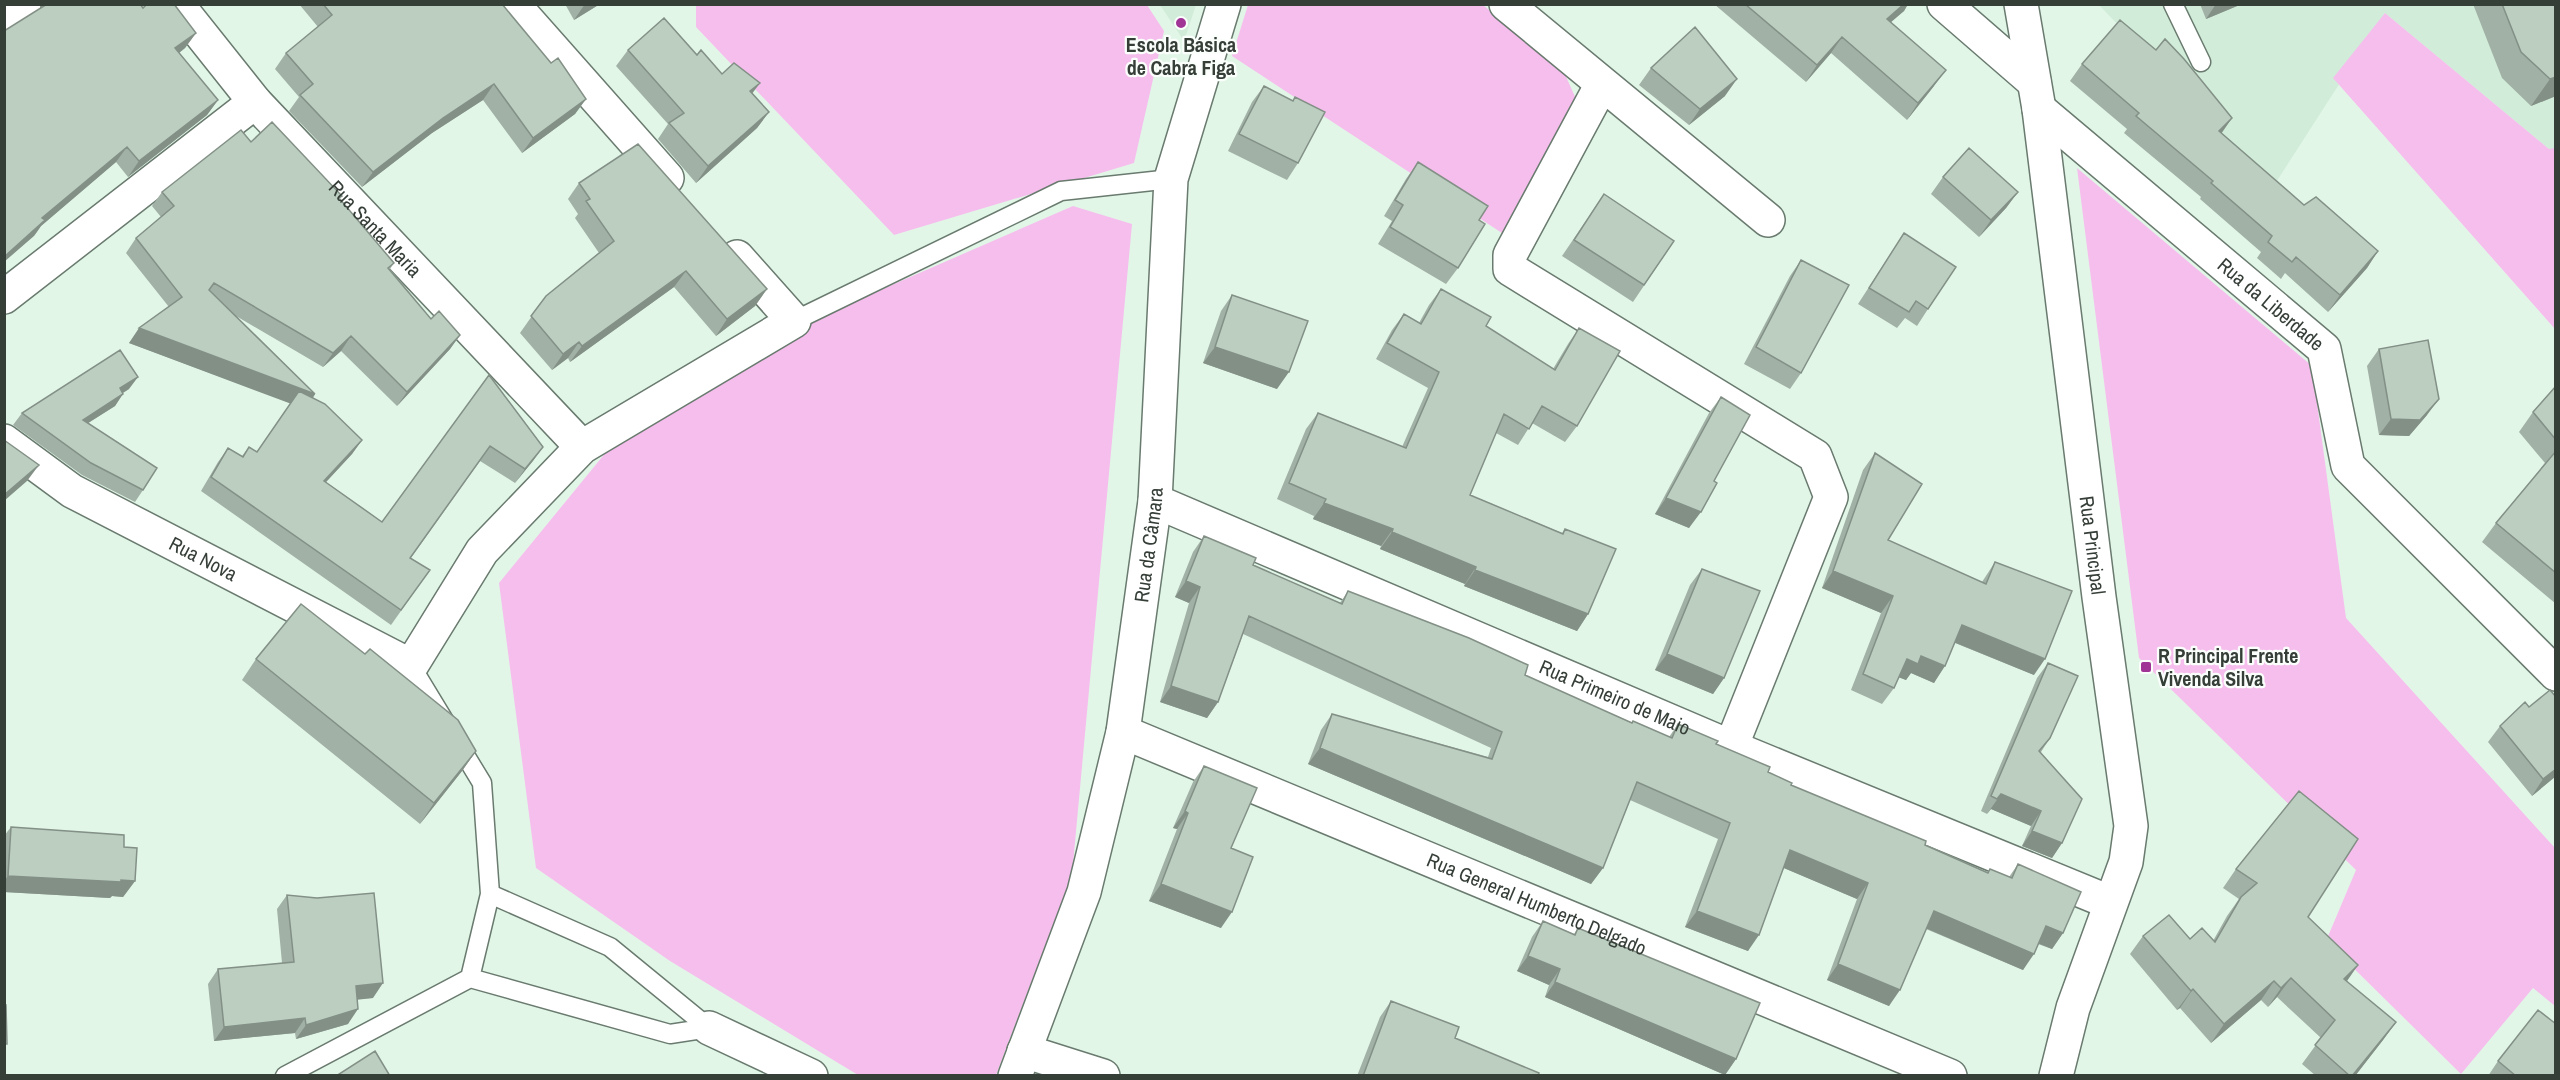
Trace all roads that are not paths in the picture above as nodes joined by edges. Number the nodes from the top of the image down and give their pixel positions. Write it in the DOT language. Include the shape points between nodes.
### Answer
graph roads {
  1 [pos="24,4"];
  2 [pos="177,4"];
  3 [pos="513,4"];
  4 [pos="1224,4"];
  5 [pos="1506,4"];
  6 [pos="1944,4"];
  7 [pos="2021,4"];
  8 [pos="2173,4"];
  9 [pos="4,17"];
  10 [pos="2201,62"];
  11 [pos="1602,84"];
  12 [pos="2036,95"];
  13 [pos="255,102"];
  14 [pos="1171,179"];
  15 [pos="685,198"];
  16 [pos="1768,220"];
  17 [pos="716,233"];
  18 [pos="4,297"];
  19 [pos="794,321"];
  20 [pos="4,441"];
  21 [pos="582,447"];
  22 [pos="1155,501"];
  23 [pos="411,666"];
  24 [pos="2556,674"];
  25 [pos="1123,732"];
  26 [pos="1731,747"];
  27 [pos="490,894"];
  28 [pos="2109,902"];
  29 [pos="470,978"];
  30 [pos="709,1029"];
  31 [pos="1019,1064"];
  32 [pos="285,1076"];
  33 [pos="811,1076"];
  34 [pos="1103,1076"];
  35 [pos="1950,1076"];
  36 [pos="2056,1076"];
  1 -- 9 [label="street"];
  2 -- 13 [label="street, Rua Santa Maria"];
  3 -- 15 [label="street"];
  4 -- 14 [label="street, Rua da Câmara"];
  5 -- 11 [label="street"];
  6 -- 12 [label="street, Rua da Liberdade"];
  7 -- 12 [label="street, Rua Principal"];
  8 -- 10 [label="lane"];
  11 -- 16 [label="street"];
  11 -- 26 [label="street" via="1510,255 1510,269 1815,456 1831,497"];
  12 -- 24 [label="street, Rua da Liberdade" via="2324,349 2348,466"];
  12 -- 28 [label="street, Rua Principal" via="2131,826 2126,862"];
  13 -- 18 [label="street"];
  13 -- 21 [label="street, Rua Santa Maria"];
  14 -- 19 [label="lane" via="1061,192"];
  14 -- 22 [label="street, Rua da Câmara"];
  17 -- 19 [label="street"];
  19 -- 21 [label="street"];
  20 -- 23 [label="street, Rua Nova" via="72,491"];
  21 -- 23 [label="street" via="482,551"];
  22 -- 25 [label="street, Rua da Câmara"];
  22 -- 26 [label="street, Rua Primeiro de Maio"];
  23 -- 27 [label="lane" via="482,783"];
  25 -- 31 [label="street, Rua da Câmara" via="1084,892"];
  25 -- 35 [label="street, Rua General Humberto Delgado"];
  26 -- 28 [label="street, Rua Primeiro de Maio"];
  27 -- 29 [label="lane"];
  27 -- 30 [label="lane" via="610,947"];
  28 -- 36 [label="street, Rua Principal" via="2073,1008"];
  29 -- 30 [label="lane" via="670,1034"];
  29 -- 32 [label="lane"];
  30 -- 33 [label="street"];
  31 -- 34 [label="street"];
}
